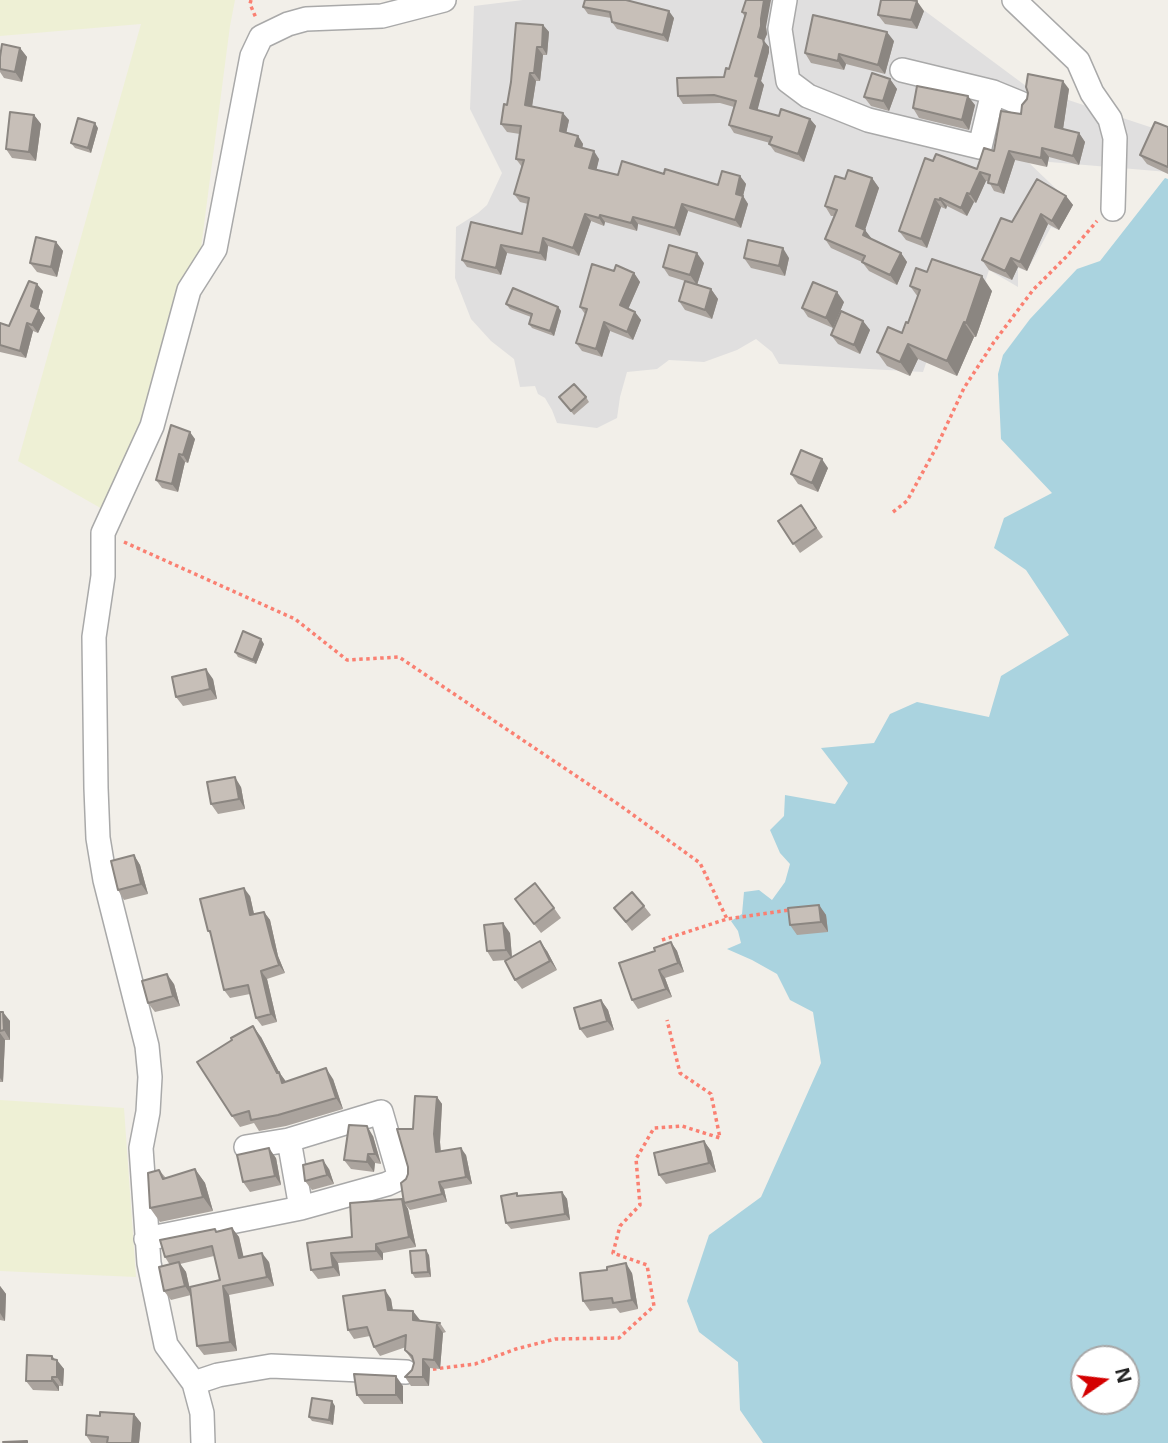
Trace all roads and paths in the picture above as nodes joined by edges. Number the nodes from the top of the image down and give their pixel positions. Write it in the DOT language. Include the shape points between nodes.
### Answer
graph roads {
  1 [pos="444,0"];
  2 [pos="785,0"];
  3 [pos="1014,0"];
  4 [pos="902,70"];
  5 [pos="993,92"];
  6 [pos="1020,103"];
  7 [pos="1113,209"];
  8 [pos="893,512"];
  9 [pos="103,533"];
  10 [pos="790,910"];
  11 [pos="727,919"];
  12 [pos="662,940"];
  13 [pos="667,1020"];
  14 [pos="289,1140"];
  15 [pos="246,1147"];
  16 [pos="301,1208"];
  17 [pos="146,1239"];
  18 [pos="406,1372"];
  19 [pos="194,1383"];
  20 [pos="203,1443"];
  1 -- 9 [label="street" via="382,16 306,19 261,37 252,56 215,248 189,290 152,426"];
  2 -- 5 [label="street" via="780,29 788,81 808,96 868,120 980,147"];
  3 -- 7 [label="street" via="1078,61 1110,119 1115,138"];
  4 -- 5 [label="street"];
  5 -- 6 [label="street"];
  7 -- 8 [label="path" via="1033,290 994,342 964,388 907,501"];
  9 -- 11 [label="path" via="295,619 347,660 398,657 700,863"];
  9 -- 17 [label="street" via="103,576 94,637 98,838 147,1046 148,1112 141,1148"];
  10 -- 11 [label="path"];
  11 -- 12 [label="path"];
  13 -- 18 [label="path" via="680,1073 711,1094 720,1138 682,1126 654,1128 636,1159 640,1205 620,1226 613,1253 647,1265 654,1306 619,1338 555,1339 475,1364"];
  14 -- 15 [label="street"];
  14 -- 16 [label="street"];
  14 -- 16 [label="street" via="382,1112 400,1178"];
  16 -- 17 [label="street"];
  17 -- 19 [label="street" via="166,1345"];
  18 -- 19 [label="street" via="271,1366"];
  19 -- 20 [label="street"];
}
